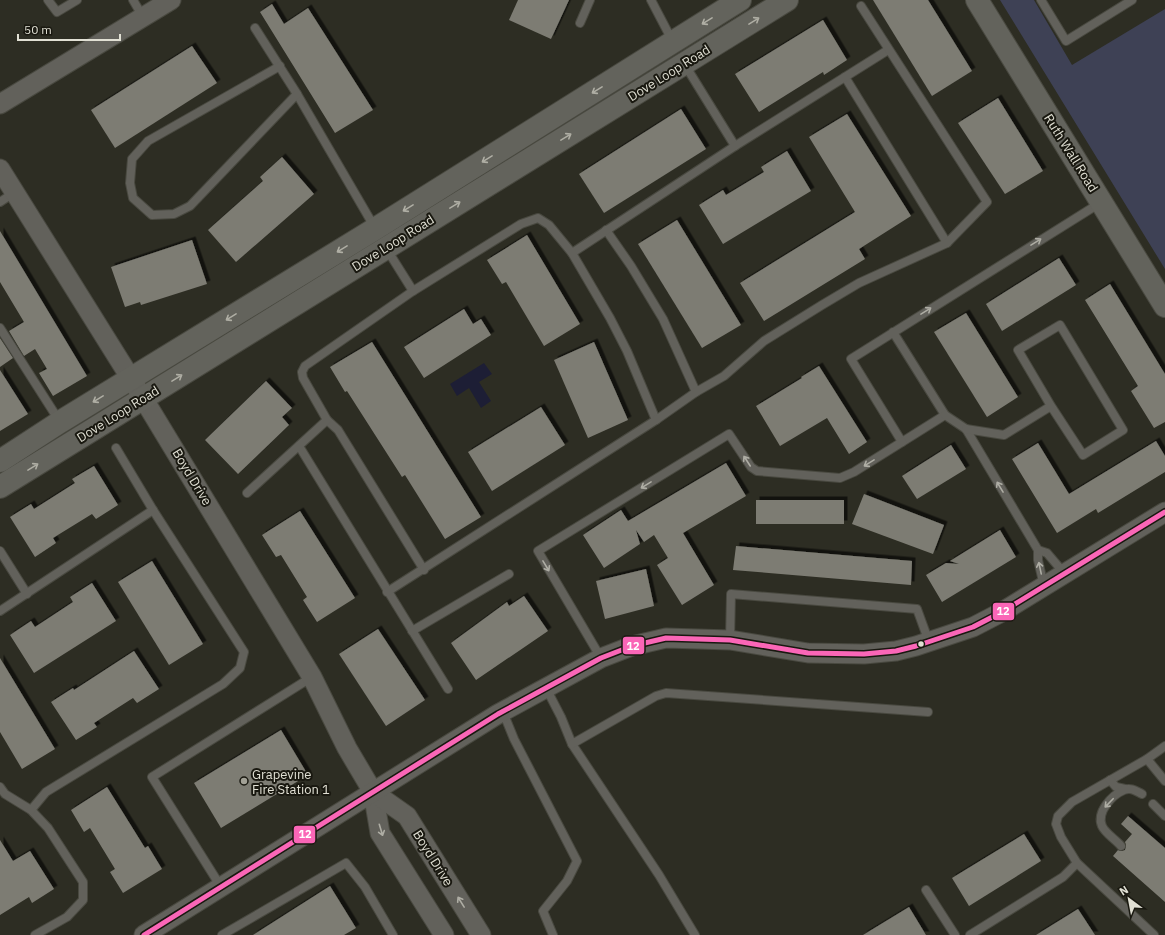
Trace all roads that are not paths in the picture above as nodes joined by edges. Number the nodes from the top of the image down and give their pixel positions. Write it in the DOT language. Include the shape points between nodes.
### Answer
graph roads {
  1 [pos="48,0"];
  2 [pos="77,0"];
  3 [pos="133,0"];
  4 [pos="170,0"];
  5 [pos="590,0"];
  6 [pos="651,0"];
  7 [pos="740,0"];
  8 [pos="787,0"];
  9 [pos="977,0"];
  10 [pos="1041,0"];
  11 [pos="1132,0"];
  12 [pos="861,6"];
  13 [pos="143,17"];
  14 [pos="580,23"];
  15 [pos="255,28"];
  16 [pos="673,42"];
  17 [pos="888,50"];
  18 [pos="685,64"];
  19 [pos="280,66"];
  20 [pos="845,77"];
  21 [pos="297,94"];
  22 [pos="0,104"];
  23 [pos="735,146"];
  24 [pos="0,169"];
  25 [pos="7,197"];
  26 [pos="1101,202"];
  27 [pos="375,229"];
  28 [pos="606,230"];
  29 [pos="947,243"];
  30 [pos="386,247"];
  31 [pos="572,253"];
  32 [pos="413,291"];
  33 [pos="1165,306"];
  34 [pos="0,328"];
  35 [pos="893,332"];
  36 [pos="131,379"];
  37 [pos="696,392"];
  38 [pos="144,398"];
  39 [pos="1052,406"];
  40 [pos="946,415"];
  41 [pos="327,420"];
  42 [pos="656,420"];
  43 [pos="60,422"];
  44 [pos="966,429"];
  45 [pos="902,442"];
  46 [pos="299,446"];
  47 [pos="116,448"];
  48 [pos="0,461"];
  49 [pos="0,487"];
  50 [pos="247,493"];
  51 [pos="153,510"];
  52 [pos="1165,512"];
  53 [pos="1038,550"];
  54 [pos="0,551"];
  55 [pos="424,570"];
  56 [pos="1064,573"];
  57 [pos="509,574"];
  58 [pos="1044,586"];
  59 [pos="388,592"];
  60 [pos="27,594"];
  61 [pos="0,611"];
  62 [pos="412,631"];
  63 [pos="730,640"];
  64 [pos="930,643"];
  65 [pos="601,658"];
  66 [pos="312,677"];
  67 [pos="546,688"];
  68 [pos="448,689"];
  69 [pos="503,712"];
  70 [pos="928,712"];
  71 [pos="572,744"];
  72 [pos="1165,746"];
  73 [pos="1147,759"];
  74 [pos="1110,780"];
  75 [pos="1165,781"];
  76 [pos="0,787"];
  77 [pos="1125,789"];
  78 [pos="374,792"];
  79 [pos="1142,794"];
  80 [pos="1153,804"];
  81 [pos="31,810"];
  82 [pos="1165,816"];
  83 [pos="1121,846"];
  84 [pos="1077,863"];
  85 [pos="221,887"];
  86 [pos="926,890"];
  87 [pos="35,935"];
  88 [pos="144,935"];
  89 [pos="222,935"];
  90 [pos="394,935"];
  91 [pos="444,935"];
  92 [pos="481,935"];
  93 [pos="553,935"];
  94 [pos="695,935"];
  95 [pos="956,935"];
  96 [pos="970,935"];
  97 [pos="1154,935"];
  1 -- 2 [label="lane" via="56,12"];
  3 -- 13 [label="lane"];
  4 -- 13 [label="street"];
  5 -- 14 [label="lane"];
  6 -- 16 [label="lane"];
  7 -- 16 [label="main road, Dove Loop Road, one-way"];
  18 -- 8 [label="main road, Dove Loop Road, one-way"];
  9 -- 26 [label="main road, Ruth Wall Road"];
  10 -- 11 [label="lane" via="1066,40"];
  12 -- 17 [label="lane"];
  13 -- 22 [label="street"];
  15 -- 19 [label="lane"];
  16 -- 18 [label="main road"];
  16 -- 27 [label="main road, Dove Loop Road, one-way"];
  17 -- 20 [label="lane"];
  17 -- 29 [label="lane" via="986,202"];
  18 -- 23 [label="lane"];
  30 -- 18 [label="main road, Dove Loop Road, one-way"];
  19 -- 21 [label="lane"];
  19 -- 21 [label="lane" via="148,141 132,159 130,183 133,198 152,215 174,214 190,206"];
  20 -- 23 [label="lane"];
  20 -- 29 [label="lane"];
  21 -- 27 [label="lane"];
  23 -- 28 [label="lane"];
  24 -- 25 [label="street, Boyd Drive"];
  25 -- 36 [label="street, Boyd Drive"];
  26 -- 33 [label="main road, Ruth Wall Road"];
  35 -- 26 [label="lane, one-way"];
  27 -- 30 [label="main road"];
  27 -- 36 [label="main road, Dove Loop Road, one-way"];
  28 -- 31 [label="lane"];
  28 -- 37 [label="lane" via="663,319"];
  29 -- 37 [label="lane" via="859,284 822,305 764,341 724,376"];
  30 -- 32 [label="lane"];
  38 -- 30 [label="main road, Dove Loop Road, one-way"];
  31 -- 32 [label="lane" via="550,225 538,218 521,224"];
  31 -- 42 [label="lane" via="627,351"];
  32 -- 41 [label="lane" via="305,366 303,378"];
  34 -- 43 [label="lane"];
  35 -- 40 [label="lane"];
  35 -- 45 [label="lane" via="851,359"];
  36 -- 38 [label="street, Boyd Drive"];
  36 -- 43 [label="main road, Dove Loop Road, one-way"];
  37 -- 42 [label="lane"];
  49 -- 38 [label="main road, Dove Loop Road, one-way"];
  38 -- 66 [label="street, Boyd Drive"];
  39 -- 39 [label="lane" via="1083,455 1123,430 1060,324 1018,350"];
  39 -- 44 [label="lane" via="1004,435"];
  40 -- 44 [label="lane"];
  40 -- 45 [label="lane"];
  41 -- 46 [label="lane"];
  41 -- 55 [label="lane" via="338,430"];
  42 -- 55 [label="lane"];
  43 -- 48 [label="main road, Dove Loop Road"];
  53 -- 44 [label="lane, one-way"];
  45 -- 65 [label="lane, one-way" via="840,478 757,471 751,467 729,434 538,551"];
  46 -- 50 [label="lane"];
  46 -- 59 [label="lane"];
  47 -- 51 [label="lane"];
  51 -- 60 [label="lane"];
  51 -- 81 [label="lane" via="244,652 240,668 223,684 46,792"];
  52 -- 56 [label="street"];
  53 -- 56 [label="lane" via="1047,553"];
  58 -- 53 [label="lane, one-way"];
  54 -- 60 [label="lane"];
  55 -- 59 [label="lane"];
  56 -- 58 [label="street"];
  57 -- 62 [label="lane"];
  58 -- 64 [label="street" via="979,624"];
  59 -- 62 [label="lane"];
  60 -- 61 [label="lane"];
  62 -- 68 [label="lane"];
  63 -- 64 [label="street" via="808,653 864,654 896,651"];
  63 -- 64 [label="lane" via="731,594 917,609"];
  63 -- 65 [label="street" via="666,638 632,646"];
  65 -- 67 [label="street"];
  66 -- 78 [label="street, Boyd Drive" via="348,748"];
  66 -- 85 [label="lane" via="152,777"];
  67 -- 69 [label="street"];
  67 -- 71 [label="lane"];
  69 -- 78 [label="street"];
  69 -- 93 [label="lane" via="514,739 577,861 567,881 543,911"];
  70 -- 71 [label="lane" via="666,693 656,696"];
  71 -- 94 [label="lane" via="659,875"];
  72 -- 73 [label="lane"];
  73 -- 74 [label="lane"];
  73 -- 75 [label="lane"];
  74 -- 77 [label="lane" via="1116,787"];
  74 -- 84 [label="lane" via="1072,802 1058,816 1056,824 1061,837"];
  76 -- 81 [label="lane" via="5,794"];
  77 -- 79 [label="lane" via="1133,789"];
  77 -- 83 [label="lane, one-way" via="1104,808 1100,818 1103,827"];
  78 -- 85 [label="street"];
  78 -- 91 [label="street, Boyd Drive, one-way" via="380,833"];
  92 -- 78 [label="street, Boyd Drive, one-way" via="406,816"];
  80 -- 82 [label="lane"];
  81 -- 87 [label="lane" via="48,828 83,882 83,900 68,917"];
  84 -- 96 [label="lane" via="1063,877"];
  84 -- 97 [label="lane"];
  85 -- 88 [label="street"];
  86 -- 95 [label="lane"];
  89 -- 90 [label="lane" via="346,863 365,887"];
}
